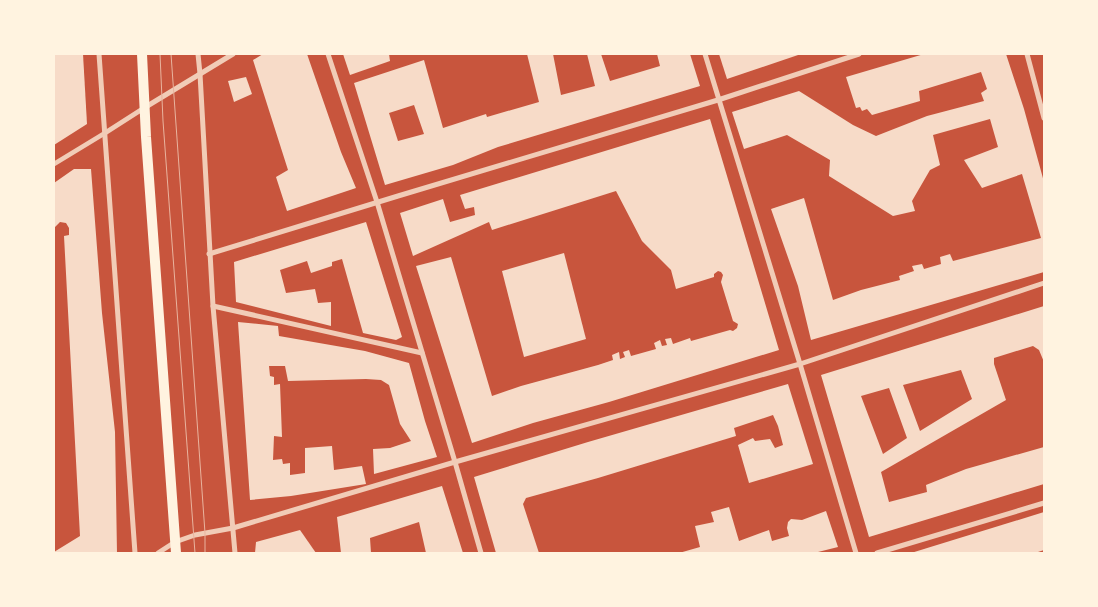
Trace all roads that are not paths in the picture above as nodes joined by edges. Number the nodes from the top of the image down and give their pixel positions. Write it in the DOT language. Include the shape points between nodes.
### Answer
graph roads {
  1 [pos="99,54"];
  2 [pos="142,54"];
  3 [pos="198,54"];
  4 [pos="233,54"];
  5 [pos="328,54"];
  6 [pos="704,54"];
  7 [pos="859,54"];
  8 [pos="1027,54"];
  9 [pos="200,74"];
  10 [pos="718,100"];
  11 [pos="144,108"];
  12 [pos="1044,118"];
  13 [pos="105,133"];
  14 [pos="54,164"];
  15 [pos="377,202"];
  16 [pos="209,254"];
  17 [pos="1044,283"];
  18 [pos="213,306"];
  19 [pos="422,353"];
  20 [pos="800,364"];
  21 [pos="455,462"];
  22 [pos="1044,503"];
  23 [pos="233,528"];
  24 [pos="175,542"];
  25 [pos="135,553"];
  26 [pos="158,553"];
  27 [pos="176,553"];
  28 [pos="236,553"];
  29 [pos="481,553"];
  30 [pos="856,553"];
  31 [pos="877,553"];
  1 -- 13 [label="street"];
  2 -- 11 [label="main road"];
  3 -- 9 [label="street"];
  4 -- 9 [label="street"];
  5 -- 15 [label="street"];
  6 -- 10 [label="street"];
  7 -- 10 [label="street"];
  8 -- 12 [label="street"];
  9 -- 11 [label="street"];
  9 -- 16 [label="street"];
  10 -- 15 [label="street"];
  10 -- 20 [label="street"];
  11 -- 13 [label="street"];
  11 -- 24 [label="main road"];
  13 -- 14 [label="street"];
  13 -- 25 [label="street"];
  15 -- 16 [label="street"];
  15 -- 19 [label="street"];
  16 -- 18 [label="street"];
  17 -- 20 [label="street"];
  18 -- 19 [label="street"];
  18 -- 23 [label="street"];
  19 -- 21 [label="street"];
  20 -- 21 [label="street"];
  20 -- 30 [label="street"];
  21 -- 23 [label="street"];
  21 -- 29 [label="street"];
  22 -- 31 [label="street"];
  23 -- 24 [label="street"];
  23 -- 28 [label="street"];
  24 -- 26 [label="street"];
  24 -- 27 [label="main road"];
}
